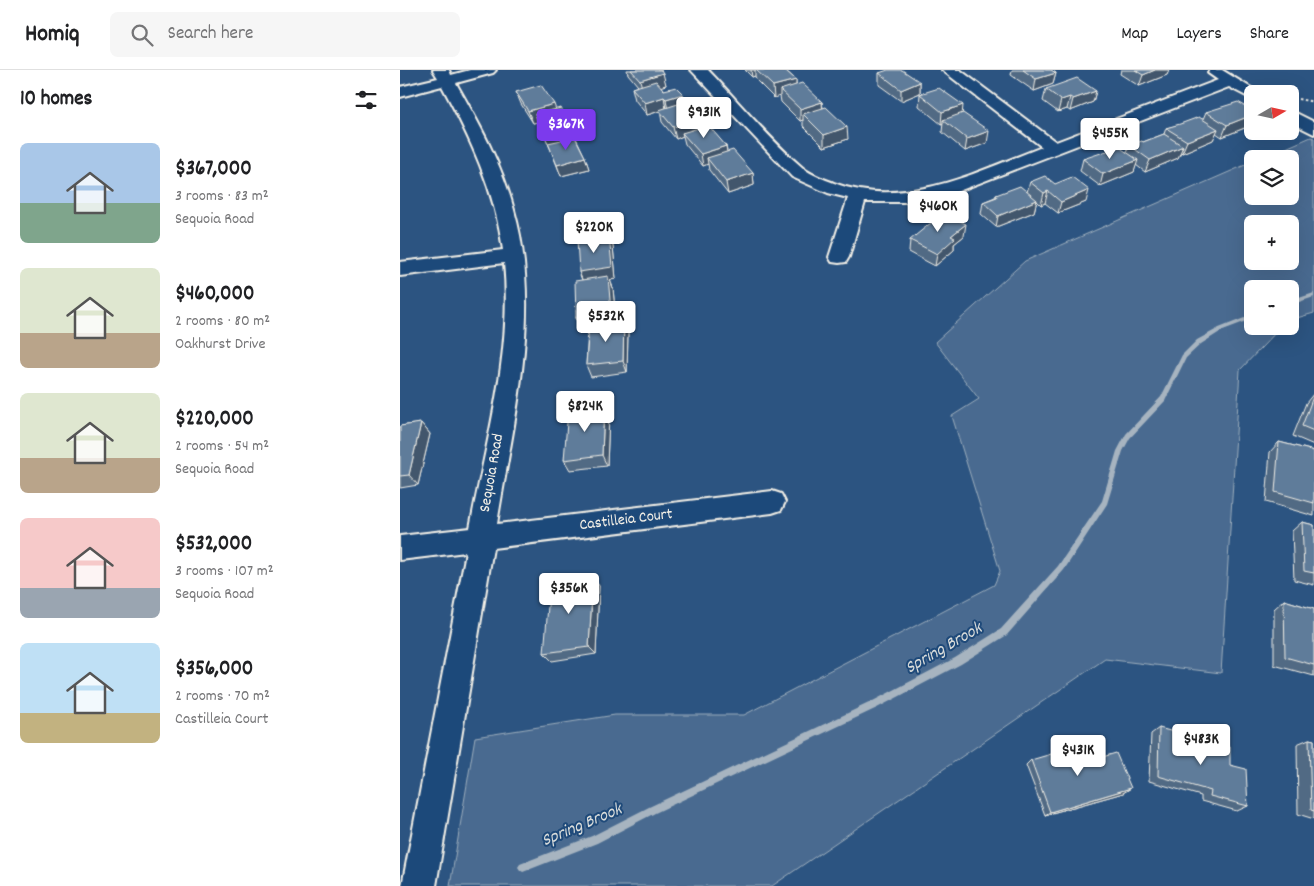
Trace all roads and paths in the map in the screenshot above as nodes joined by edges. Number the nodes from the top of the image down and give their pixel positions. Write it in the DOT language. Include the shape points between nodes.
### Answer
graph roads {
  1 [pos="488,70"];
  2 [pos="699,70"];
  3 [pos="950,70"];
  4 [pos="1211,70"];
  5 [pos="444,75"];
  6 [pos="1230,81"];
  7 [pos="1244,89"];
  8 [pos="400,92"];
  9 [pos="1313,101"];
  10 [pos="1299,105"];
  11 [pos="1299,114"];
  12 [pos="1314,128"];
  13 [pos="1054,148"];
  14 [pos="858,196"];
  15 [pos="512,255"];
  16 [pos="839,256"];
  17 [pos="400,268"];
  18 [pos="772,502"];
  19 [pos="481,538"];
  20 [pos="400,548"];
  21 [pos="419,886"];
  1 -- 5 [label="street"];
  2 -- 14 [label="street" via="798,173 814,183"];
  3 -- 13 [label="street"];
  4 -- 6 [label="street"];
  5 -- 8 [label="street"];
  5 -- 15 [label="street, Sequoia Road" via="489,160 503,200"];
  6 -- 7 [label="street"];
  6 -- 13 [label="street"];
  9 -- 10 [label="path"];
  11 -- 12 [label="street"];
  13 -- 14 [label="street" via="936,192 898,198"];
  14 -- 16 [label="street"];
  15 -- 17 [label="street"];
  15 -- 19 [label="street, Sequoia Road" via="515,291 509,374"];
  18 -- 19 [label="street, Castilleia Court"];
  19 -- 20 [label="street, Castilleia Court"];
  19 -- 21 [label="street, Sequoia Road"];
}
